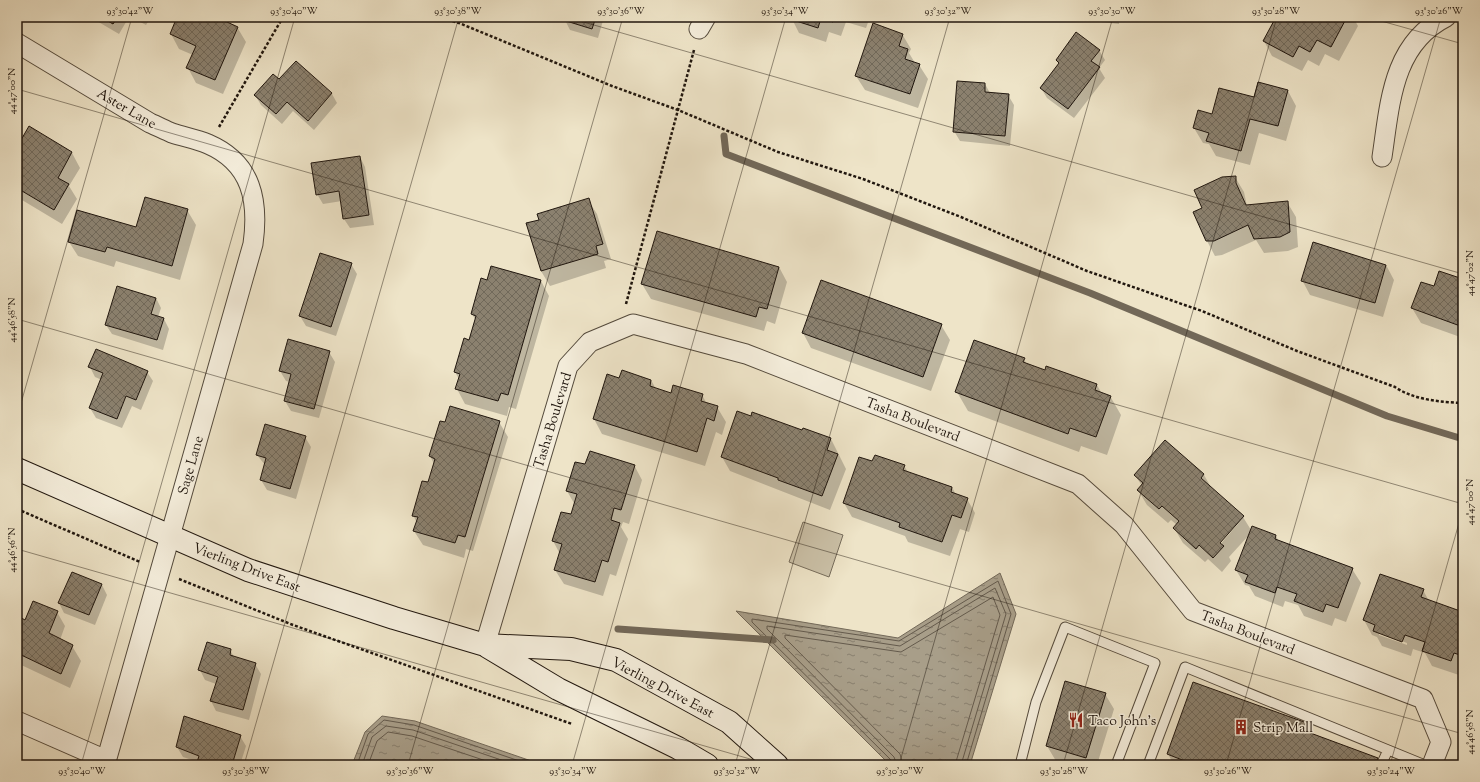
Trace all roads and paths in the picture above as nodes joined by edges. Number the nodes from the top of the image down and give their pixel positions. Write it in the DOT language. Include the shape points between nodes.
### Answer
graph roads {
  1 [pos="283,17"];
  2 [pos="438,17"];
  3 [pos="1446,17"];
  4 [pos="702,23"];
  5 [pos="17,43"];
  6 [pos="678,110"];
  7 [pos="208,144"];
  8 [pos="1382,157"];
  9 [pos="239,167"];
  10 [pos="619,330"];
  11 [pos="1463,403"];
  12 [pos="17,469"];
  13 [pos="17,509"];
  14 [pos="169,535"];
  15 [pos="159,571"];
  16 [pos="485,645"];
  17 [pos="17,721"];
  18 [pos="573,724"];
  19 [pos="1388,750"];
  20 [pos="106,762"];
  21 [pos="707,765"];
  22 [pos="778,765"];
  23 [pos="1020,765"];
  24 [pos="1116,765"];
  25 [pos="1148,765"];
  26 [pos="1382,765"];
  27 [pos="1425,765"];
  28 [pos="1432,765"];
  1 -- 7 [label="path"];
  2 -- 6 [label="path"];
  3 -- 8 [label="street" via="1422,32 1406,54 1395,80"];
  4 -- 6 [label="path"];
  5 -- 7 [label="street, Aster Lane" via="150,122 173,133"];
  6 -- 10 [label="path"];
  6 -- 11 [label="path" via="778,152 863,179 1087,271 1202,311 1402,391 1434,400"];
  7 -- 9 [label="street, Aster Lane" via="224,153"];
  9 -- 14 [label="street, Sage Lane" via="249,182 254,199 256,221 253,244"];
  10 -- 16 [label="street, Tasha Boulevard" via="590,342 568,366"];
  10 -- 28 [label="street, Tasha Boulevard" via="633,324 746,354 1078,484 1124,525 1193,611 1423,699 1441,742"];
  12 -- 14 [label="street, Vierling Drive East"];
  13 -- 15 [label="path"];
  14 -- 15 [label="street, Sage Lane"];
  14 -- 16 [label="street, Vierling Drive East" via="248,570"];
  15 -- 18 [label="path" via="293,626"];
  15 -- 20 [label="street, Sage Lane"];
  16 -- 21 [label="street, Vierling Drive East" via="558,689"];
  16 -- 22 [label="street, Vierling Drive East" via="571,649 616,660 729,722"];
  17 -- 20 [label="street"];
  19 -- 25 [label="lane" via="1185,667"];
  19 -- 26 [label="lane"];
  19 -- 27 [label="lane"];
  23 -- 24 [label="lane" via="1036,702 1065,627 1155,663"];
}
